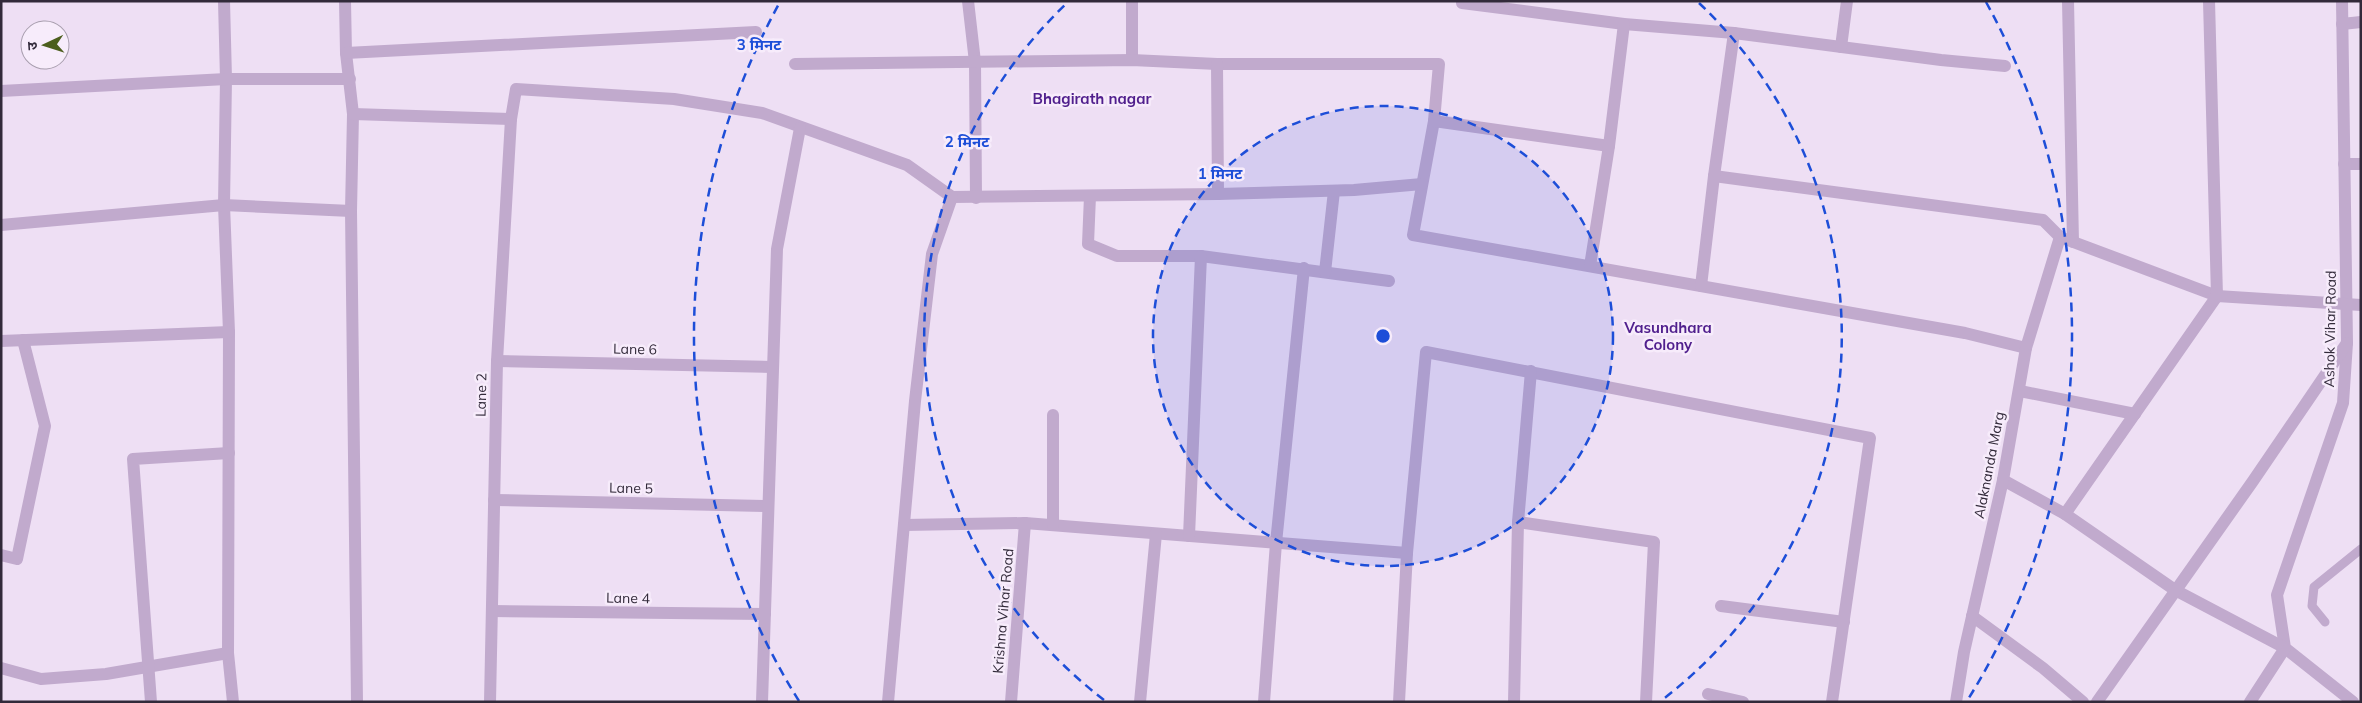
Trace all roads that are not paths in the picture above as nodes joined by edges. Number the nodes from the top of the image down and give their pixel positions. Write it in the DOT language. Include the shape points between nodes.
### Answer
graph roads {
  1 [pos="224,1"];
  2 [pos="344,1"];
  3 [pos="968,1"];
  4 [pos="1132,1"];
  5 [pos="1847,1"];
  6 [pos="2068,1"];
  7 [pos="2209,1"];
  8 [pos="2342,1"];
  9 [pos="1462,3"];
  10 [pos="1539,7"];
  11 [pos="2361,22"];
  12 [pos="1624,24"];
  13 [pos="2342,24"];
  14 [pos="756,32"];
  15 [pos="1734,33"];
  16 [pos="1841,47"];
  17 [pos="346,53"];
  18 [pos="1132,60"];
  19 [pos="975,62"];
  20 [pos="795,64"];
  21 [pos="1217,64"];
  22 [pos="2005,66"];
  23 [pos="226,79"];
  24 [pos="350,79"];
  25 [pos="1,90"];
  26 [pos="353,114"];
  27 [pos="511,119"];
  28 [pos="1434,120"];
  29 [pos="800,128"];
  30 [pos="1609,146"];
  31 [pos="2344,164"];
  32 [pos="2361,164"];
  33 [pos="1714,176"];
  34 [pos="1422,184"];
  35 [pos="1334,191"];
  36 [pos="1218,194"];
  37 [pos="1090,196"];
  38 [pos="952,197"];
  39 [pos="976,198"];
  40 [pos="224,204"];
  41 [pos="351,210"];
  42 [pos="1,225"];
  43 [pos="2060,237"];
  44 [pos="2073,242"];
  45 [pos="1201,256"];
  46 [pos="1590,266"];
  47 [pos="1304,268"];
  48 [pos="1325,272"];
  49 [pos="1389,281"];
  50 [pos="1701,286"];
  51 [pos="2217,296"];
  52 [pos="2346,305"];
  53 [pos="2361,305"];
  54 [pos="229,332"];
  55 [pos="22,340"];
  56 [pos="1,341"];
  57 [pos="2347,343"];
  58 [pos="2026,348"];
  59 [pos="497,361"];
  60 [pos="773,367"];
  61 [pos="1531,371"];
  62 [pos="2020,391"];
  63 [pos="2135,414"];
  64 [pos="1053,415"];
  65 [pos="229,453"];
  66 [pos="2003,480"];
  67 [pos="494,500"];
  68 [pos="768,506"];
  69 [pos="2065,514"];
  70 [pos="1518,522"];
  71 [pos="1025,523"];
  72 [pos="904,525"];
  73 [pos="1053,525"];
  74 [pos="1156,534"];
  75 [pos="1188,536"];
  76 [pos="1276,543"];
  77 [pos="2361,549"];
  78 [pos="1407,553"];
  79 [pos="1,555"];
  80 [pos="2175,590"];
  81 [pos="1721,606"];
  82 [pos="492,611"];
  83 [pos="765,614"];
  84 [pos="1972,616"];
  85 [pos="1844,622"];
  86 [pos="2325,622"];
  87 [pos="2285,648"];
  88 [pos="228,653"];
  89 [pos="147,667"];
  90 [pos="1,668"];
  91 [pos="1708,694"];
  92 [pos="151,702"];
  93 [pos="233,702"];
  94 [pos="357,702"];
  95 [pos="490,702"];
  96 [pos="762,702"];
  97 [pos="888,702"];
  98 [pos="1011,702"];
  99 [pos="1140,702"];
  100 [pos="1264,702"];
  101 [pos="1399,702"];
  102 [pos="1514,702"];
  103 [pos="1646,702"];
  104 [pos="1743,702"];
  105 [pos="1832,702"];
  106 [pos="1956,702"];
  107 [pos="2083,702"];
  108 [pos="2097,702"];
  109 [pos="2250,702"];
  110 [pos="2353,702"];
  1 -- 23 [label="street"];
  2 -- 17 [label="street"];
  3 -- 19 [label="street"];
  4 -- 18 [label="street"];
  5 -- 16 [label="street"];
  6 -- 44 [label="street"];
  7 -- 51 [label="street"];
  8 -- 13 [label="street, Ashok Vihar Road"];
  9 -- 10 [label="street"];
  10 -- 12 [label="street"];
  11 -- 13 [label="street"];
  12 -- 15 [label="street"];
  12 -- 30 [label="street"];
  13 -- 31 [label="street, Ashok Vihar Road"];
  14 -- 17 [label="street"];
  15 -- 16 [label="street"];
  15 -- 33 [label="street"];
  16 -- 22 [label="street"];
  17 -- 24 [label="street"];
  18 -- 19 [label="street"];
  18 -- 21 [label="street"];
  19 -- 20 [label="street"];
  19 -- 39 [label="street"];
  21 -- 28 [label="street" via="1440,64"];
  21 -- 36 [label="street"];
  23 -- 24 [label="street"];
  23 -- 25 [label="street"];
  23 -- 40 [label="street"];
  24 -- 26 [label="street"];
  26 -- 27 [label="street"];
  26 -- 41 [label="street"];
  27 -- 29 [label="street, Lane 2" via="516,89 674,99 762,113"];
  27 -- 59 [label="street, Lane 2"];
  28 -- 30 [label="street"];
  28 -- 34 [label="street"];
  29 -- 38 [label="street" via="907,164"];
  29 -- 60 [label="street" via="777,248"];
  30 -- 46 [label="street"];
  31 -- 32 [label="street"];
  31 -- 52 [label="street, Ashok Vihar Road"];
  33 -- 43 [label="street" via="2043,220"];
  33 -- 50 [label="street"];
  34 -- 35 [label="street"];
  34 -- 46 [label="street" via="1413,235"];
  35 -- 36 [label="street"];
  35 -- 48 [label="street"];
  36 -- 37 [label="street"];
  37 -- 39 [label="street"];
  37 -- 45 [label="street" via="1088,244 1117,256"];
  38 -- 39 [label="street"];
  38 -- 72 [label="street" via="932,254"];
  40 -- 41 [label="street"];
  40 -- 42 [label="street"];
  40 -- 54 [label="street"];
  41 -- 94 [label="street"];
  43 -- 44 [label="street"];
  43 -- 58 [label="street, Alaknanda Marg"];
  44 -- 51 [label="street"];
  45 -- 47 [label="street"];
  45 -- 75 [label="street"];
  46 -- 50 [label="street"];
  47 -- 48 [label="street"];
  47 -- 76 [label="street"];
  48 -- 49 [label="street"];
  50 -- 58 [label="street" via="1966,334"];
  51 -- 52 [label="street"];
  51 -- 63 [label="street"];
  52 -- 53 [label="street"];
  52 -- 57 [label="street, Ashok Vihar Road"];
  54 -- 55 [label="street"];
  54 -- 65 [label="street"];
  55 -- 56 [label="street"];
  55 -- 79 [label="street" via="45,426 17,560"];
  57 -- 80 [label="street"];
  57 -- 87 [label="street, Ashok Vihar Road" via="2343,403 2277,595"];
  58 -- 62 [label="street, Alaknanda Marg"];
  59 -- 60 [label="street, Lane 6"];
  59 -- 67 [label="street, Lane 2"];
  60 -- 68 [label="street"];
  61 -- 70 [label="street"];
  61 -- 78 [label="street" via="1426,352"];
  61 -- 85 [label="street" via="1870,438"];
  62 -- 63 [label="street"];
  62 -- 66 [label="street, Alaknanda Marg"];
  63 -- 69 [label="street"];
  64 -- 73 [label="street"];
  65 -- 88 [label="street"];
  65 -- 89 [label="street" via="133,459"];
  66 -- 69 [label="street"];
  66 -- 84 [label="street, Alaknanda Marg"];
  67 -- 68 [label="street, Lane 5"];
  67 -- 82 [label="street, Lane 2"];
  68 -- 83 [label="street"];
  69 -- 80 [label="street"];
  70 -- 102 [label="street"];
  70 -- 103 [label="street" via="1654,542"];
  71 -- 72 [label="street"];
  71 -- 73 [label="street"];
  71 -- 98 [label="street, Krishna Vihar Road"];
  72 -- 97 [label="street"];
  73 -- 74 [label="street"];
  74 -- 75 [label="street"];
  74 -- 99 [label="street"];
  75 -- 76 [label="street"];
  76 -- 78 [label="street"];
  76 -- 100 [label="street"];
  77 -- 86 [label="lane" via="2314,588 2312,606"];
  78 -- 101 [label="street"];
  80 -- 87 [label="street"];
  80 -- 108 [label="street"];
  81 -- 85 [label="street"];
  82 -- 83 [label="street, Lane 4"];
  82 -- 95 [label="street, Lane 2"];
  83 -- 96 [label="street"];
  84 -- 106 [label="street, Alaknanda Marg"];
  84 -- 107 [label="street"];
  85 -- 105 [label="street"];
  87 -- 109 [label="street"];
  87 -- 110 [label="street"];
  88 -- 89 [label="street"];
  88 -- 93 [label="street"];
  89 -- 90 [label="street" via="42,679"];
  89 -- 92 [label="street"];
  91 -- 104 [label="street"];
}
